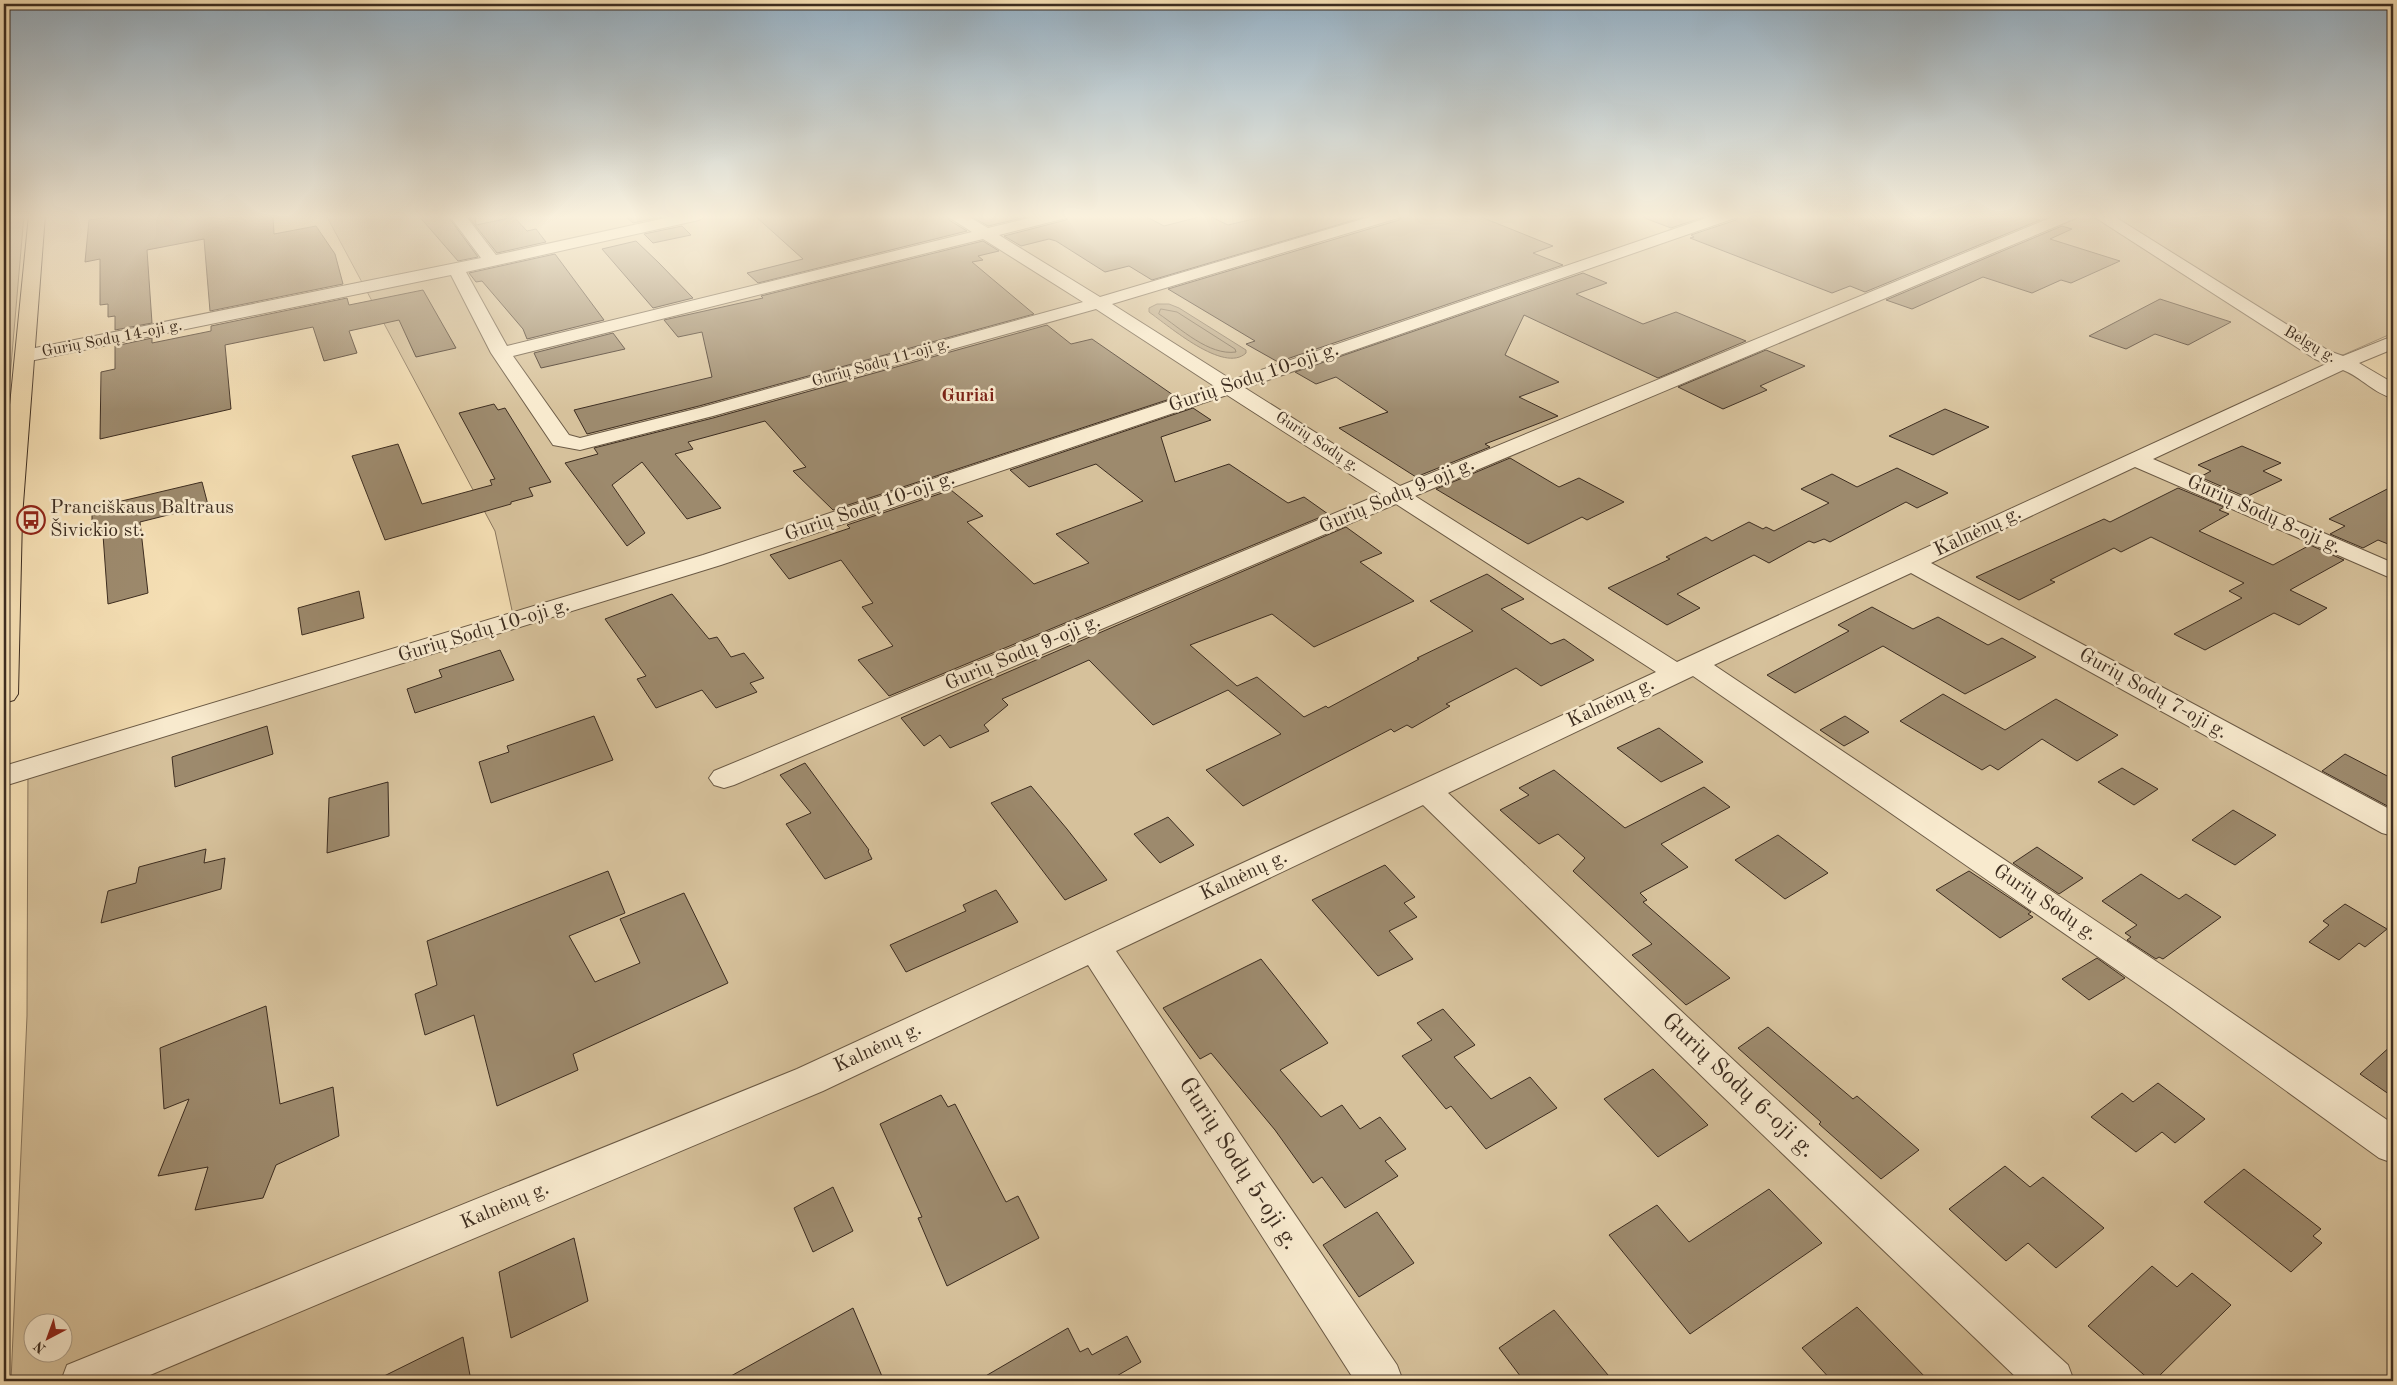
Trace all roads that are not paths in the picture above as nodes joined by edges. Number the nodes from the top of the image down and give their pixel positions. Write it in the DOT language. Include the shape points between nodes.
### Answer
graph roads {
  1 [pos="31,280"];
  2 [pos="403,280"];
  3 [pos="462,280"];
  4 [pos="799,280"];
  5 [pos="1060,280"];
  6 [pos="1176,280"];
  7 [pos="1541,280"];
  8 [pos="1913,280"];
  9 [pos="2203,280"];
  10 [pos="1098,303"];
  11 [pos="2393,342"];
  12 [pos="501,353"];
  13 [pos="25,356"];
  14 [pos="2342,364"];
  15 [pos="1230,387"];
  16 [pos="2393,392"];
  17 [pos="2135,458"];
  18 [pos="1400,496"];
  19 [pos="1912,563"];
  20 [pos="2393,572"];
  21 [pos="1685,668"];
  22 [pos="4,694"];
  23 [pos="4,776"];
  24 [pos="724,778"];
  25 [pos="1425,790"];
  26 [pos="2393,826"];
  27 [pos="1095,947"];
  28 [pos="2393,1146"];
  29 [pos="83,1381"];
  30 [pos="1382,1381"];
  31 [pos="2052,1381"];
  1 -- 13 [label="main road"];
  2 -- 13 [label="street, Gurių Sodų 14-oji g."];
  3 -- 12 [label="street, Gurių Sodų 11-oji g."];
  4 -- 12 [label="street"];
  5 -- 10 [label="street, Gurių Sodų g."];
  6 -- 10 [label="street, Gurių Sodų 11-oji g."];
  7 -- 15 [label="street, Gurių Sodų 10-oji g."];
  8 -- 18 [label="street, Gurių Sodų 9-oji g."];
  9 -- 14 [label="street, Belgų g." via="2322,356"];
  10 -- 12 [label="street, Gurių Sodų 11-oji g." via="580,444 561,440"];
  10 -- 15 [label="street, Gurių Sodų g."];
  11 -- 14 [label="street, Kalnėnų g."];
  13 -- 22 [label="main road" via="10,517"];
  14 -- 16 [label="street, Belgų g." via="2362,371"];
  14 -- 17 [label="street, Kalnėnų g."];
  15 -- 18 [label="street, Gurių Sodų g."];
  15 -- 23 [label="street, Gurių Sodų 10-oji g." via="703,563"];
  17 -- 19 [label="street, Kalnėnų g."];
  17 -- 20 [label="street, Gurių Sodų 8-oji g."];
  18 -- 21 [label="street, Gurių Sodų g."];
  18 -- 24 [label="street, Gurių Sodų 9-oji g."];
  19 -- 21 [label="street, Kalnėnų g."];
  19 -- 26 [label="street, Gurių Sodų 7-oji g."];
  21 -- 25 [label="street, Kalnėnų g."];
  21 -- 28 [label="street, Gurių Sodų g." via="2181,996"];
  25 -- 27 [label="street, Kalnėnų g."];
  25 -- 31 [label="street, Gurių Sodų 6-oji g."];
  27 -- 29 [label="street, Kalnėnų g." via="810,1080"];
  27 -- 30 [label="street, Gurių Sodų 5-oji g."];
}
